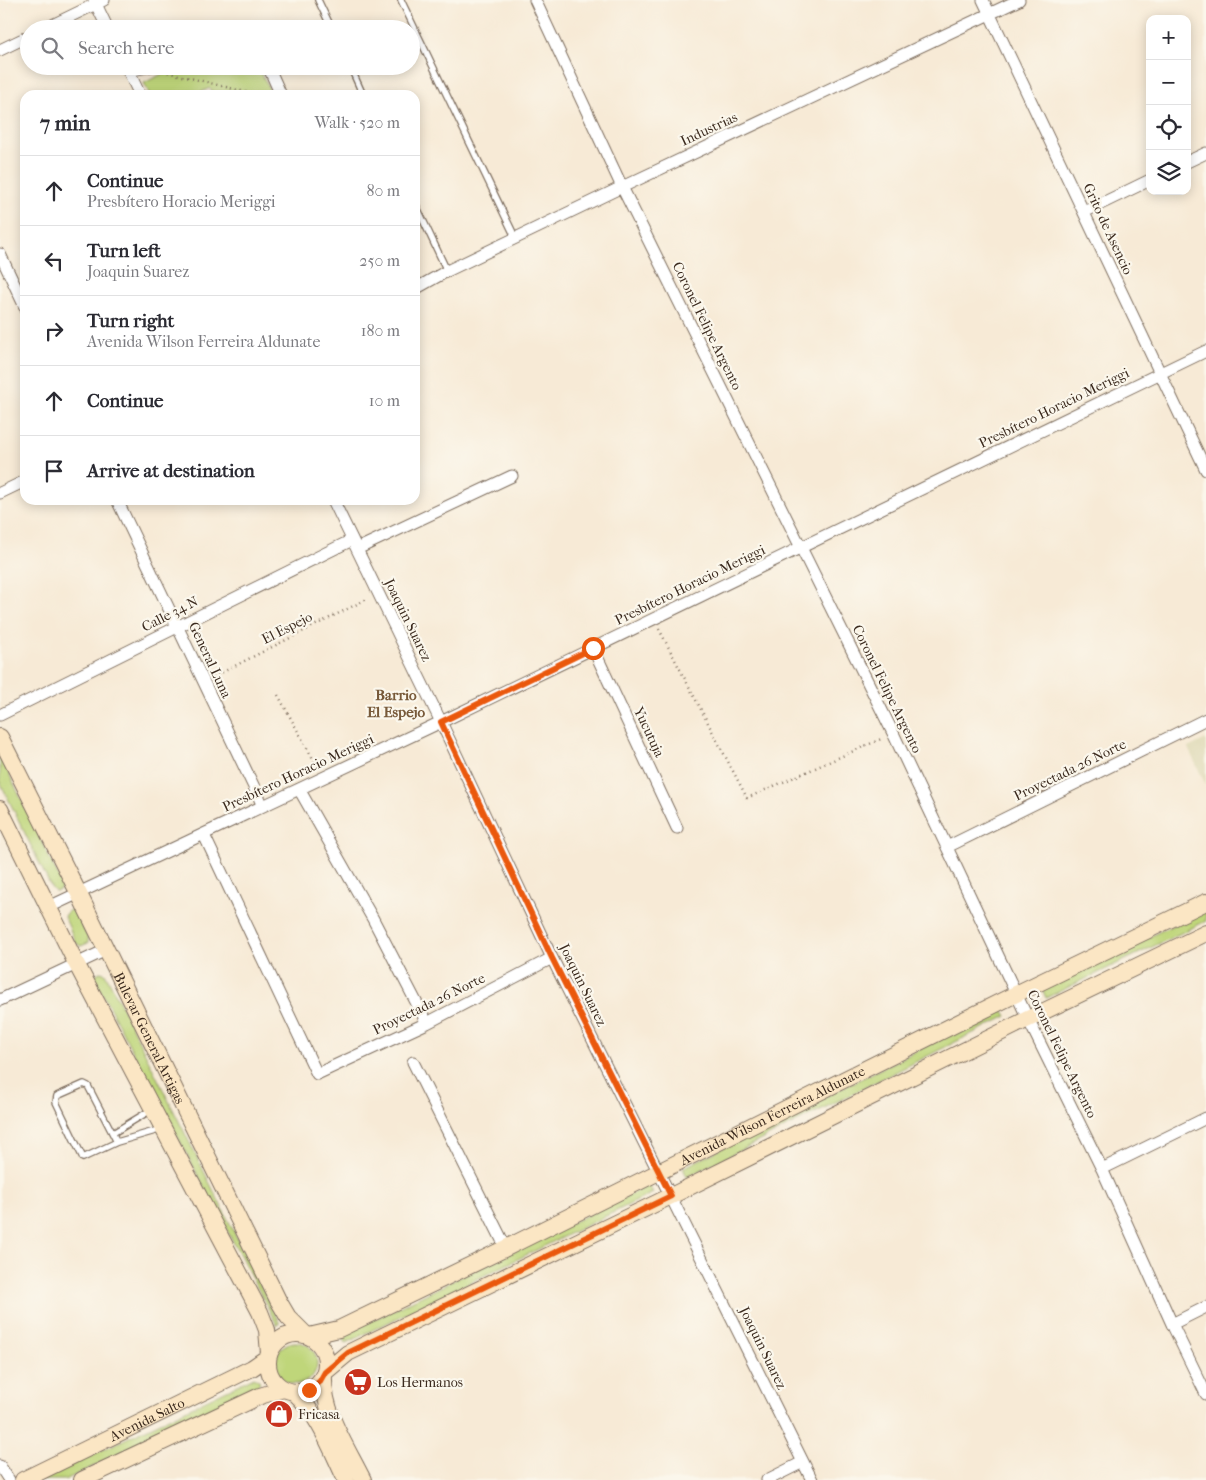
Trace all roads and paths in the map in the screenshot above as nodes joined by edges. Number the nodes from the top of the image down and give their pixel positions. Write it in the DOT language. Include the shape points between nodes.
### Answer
graph roads {
  1 [pos="318,0"];
  2 [pos="402,0"];
  3 [pos="535,0"];
  4 [pos="982,0"];
  5 [pos="1019,0"];
  6 [pos="98,1"];
  7 [pos="989,14"];
  8 [pos="61,20"];
  9 [pos="105,20"];
  10 [pos="328,20"];
  11 [pos="412,20"];
  12 [pos="420,38"];
  13 [pos="20,40"];
  14 [pos="0,50"];
  15 [pos="130,75"];
  16 [pos="181,75"];
  17 [pos="272,75"];
  18 [pos="354,75"];
  19 [pos="138,90"];
  20 [pos="238,90"];
  21 [pos="279,90"];
  22 [pos="362,90"];
  23 [pos="1206,153"];
  24 [pos="1191,160"];
  25 [pos="1146,182"];
  26 [pos="622,187"];
  27 [pos="1084,212"];
  28 [pos="420,213"];
  29 [pos="516,239"];
  30 [pos="0,254"];
  31 [pos="448,271"];
  32 [pos="420,286"];
  33 [pos="20,296"];
  34 [pos="1206,351"];
  35 [pos="1159,373"];
  36 [pos="1206,470"];
  37 [pos="512,476"];
  38 [pos="20,483"];
  39 [pos="0,493"];
  40 [pos="119,505"];
  41 [pos="336,505"];
  42 [pos="355,544"];
  43 [pos="801,548"];
  44 [pos="379,592"];
  45 [pos="654,619"];
  46 [pos="178,627"];
  47 [pos="593,648"];
  48 [pos="204,682"];
  49 [pos="278,695"];
  50 [pos="0,715"];
  51 [pos="1206,719"];
  52 [pos="441,722"];
  53 [pos="893,733"];
  54 [pos="0,737"];
  55 [pos="323,778"];
  56 [pos="299,789"];
  57 [pos="263,806"];
  58 [pos="0,808"];
  59 [pos="677,828"];
  60 [pos="204,835"];
  61 [pos="947,847"];
  62 [pos="79,894"];
  63 [pos="1206,902"];
  64 [pos="49,907"];
  65 [pos="1206,932"];
  66 [pos="106,950"];
  67 [pos="552,958"];
  68 [pos="76,964"];
  69 [pos="1016,994"];
  70 [pos="0,1000"];
  71 [pos="1028,1019"];
  72 [pos="427,1023"];
  73 [pos="413,1062"];
  74 [pos="153,1109"];
  75 [pos="1206,1118"];
  76 [pos="163,1128"];
  77 [pos="112,1133"];
  78 [pos="117,1142"];
  79 [pos="1102,1169"];
  80 [pos="659,1172"];
  81 [pos="671,1196"];
  82 [pos="506,1248"];
  83 [pos="1206,1307"];
  84 [pos="1172,1324"];
  85 [pos="308,1336"];
  86 [pos="269,1355"];
  87 [pos="325,1373"];
  88 [pos="289,1391"];
  89 [pos="1206,1394"];
  90 [pos="803,1462"];
  91 [pos="0,1466"];
  92 [pos="9,1480"];
  93 [pos="23,1480"];
  94 [pos="82,1480"];
  95 [pos="346,1480"];
  96 [pos="363,1480"];
  97 [pos="767,1480"];
  98 [pos="812,1480"];
  1 -- 10 [label="lane"];
  2 -- 11 [label="lane"];
  3 -- 26 [label="street, Coronel Felipe Argento"];
  4 -- 7 [label="street, Grito de Asencio"];
  5 -- 7 [label="street, Industrias"];
  6 -- 8 [label="street"];
  6 -- 9 [label="street"];
  7 -- 26 [label="street, Industrias"];
  7 -- 27 [label="street, Grito de Asencio"];
  12 -- 29 [label="lane"];
  13 -- 14 [label="street"];
  15 -- 19 [label="street"];
  16 -- 20 [label="path"];
  17 -- 21 [label="street"];
  18 -- 22 [label="lane"];
  23 -- 24 [label="street"];
  25 -- 27 [label="street"];
  26 -- 29 [label="street, Industrias"];
  26 -- 43 [label="street, Coronel Felipe Argento"];
  27 -- 35 [label="street, Grito de Asencio"];
  28 -- 31 [label="lane"];
  29 -- 31 [label="street, Industrias"];
  30 -- 33 [label="street"];
  31 -- 32 [label="street, Industrias"];
  34 -- 35 [label="street, Presbítero Horacio Meriggi"];
  35 -- 36 [label="street, Grito de Asencio"];
  35 -- 43 [label="street, Presbítero Horacio Meriggi"];
  37 -- 42 [label="street, Calle 34 N"];
  38 -- 39 [label="street"];
  40 -- 46 [label="street, General Luna"];
  41 -- 42 [label="street, Joaquin Suarez"];
  42 -- 44 [label="street, Joaquin Suarez"];
  42 -- 46 [label="street, Calle 34 N"];
  43 -- 45 [label="street, Presbítero Horacio Meriggi"];
  43 -- 53 [label="street, Coronel Felipe Argento"];
  44 -- 48 [label="path, El Espejo"];
  44 -- 52 [label="street, Joaquin Suarez"];
  45 -- 47 [label="street, Presbítero Horacio Meriggi"];
  45 -- 53 [label="path" via="747,798"];
  46 -- 48 [label="street, General Luna"];
  46 -- 50 [label="street, Calle 34 N"];
  47 -- 52 [label="street, Presbítero Horacio Meriggi"];
  47 -- 59 [label="street, Yucutuja"];
  48 -- 57 [label="street, General Luna"];
  49 -- 55 [label="path"];
  51 -- 61 [label="street, Proyectada 26 Norte"];
  52 -- 55 [label="street, Presbítero Horacio Meriggi"];
  52 -- 67 [label="street, Joaquin Suarez"];
  53 -- 61 [label="street, Coronel Felipe Argento"];
  54 -- 62 [label="street, Bulevar General Artigas"];
  55 -- 56 [label="street, Presbítero Horacio Meriggi"];
  56 -- 57 [label="street, Presbítero Horacio Meriggi"];
  56 -- 72 [label="street" via="373,919"];
  57 -- 60 [label="street, Presbítero Horacio Meriggi"];
  58 -- 64 [label="street, Bulevar General Artigas"];
  60 -- 62 [label="street, Presbítero Horacio Meriggi"];
  60 -- 72 [label="street, Proyectada 26 Norte" via="317,1074"];
  61 -- 69 [label="street, Coronel Felipe Argento"];
  62 -- 64 [label="street, Presbítero Horacio Meriggi"];
  62 -- 66 [label="street, Bulevar General Artigas"];
  63 -- 69 [label="street, Avenida Wilson Ferreira Aldunate"];
  64 -- 68 [label="street, Bulevar General Artigas"];
  65 -- 71 [label="street, Avenida Wilson Ferreira Aldunate"];
  66 -- 68 [label="street"];
  66 -- 85 [label="street, Bulevar General Artigas" via="278,1300 288,1317"];
  67 -- 72 [label="street, Proyectada 26 Norte"];
  67 -- 80 [label="street, Joaquin Suarez"];
  68 -- 70 [label="street"];
  68 -- 74 [label="street, Bulevar General Artigas"];
  69 -- 71 [label="street, Coronel Felipe Argento"];
  69 -- 80 [label="street, Avenida Wilson Ferreira Aldunate"];
  71 -- 79 [label="street, Coronel Felipe Argento"];
  71 -- 81 [label="street, Avenida Wilson Ferreira Aldunate"];
  73 -- 82 [label="street"];
  74 -- 76 [label="street, Bulevar General Artigas"];
  74 -- 77 [label="lane"];
  75 -- 79 [label="street"];
  76 -- 78 [label="lane"];
  76 -- 86 [label="street, Bulevar General Artigas" via="260,1312 267,1330"];
  77 -- 78 [label="lane"];
  77 -- 78 [label="lane" via="88,1086 84,1084 57,1096 56,1102 81,1157"];
  79 -- 84 [label="street, Coronel Felipe Argento"];
  80 -- 81 [label="street, Joaquin Suarez"];
  80 -- 82 [label="street, Avenida Wilson Ferreira Aldunate"];
  81 -- 87 [label="street, Avenida Wilson Ferreira Aldunate" via="348,1353"];
  81 -- 90 [label="street, Joaquin Suarez"];
  82 -- 85 [label="street, Avenida Wilson Ferreira Aldunate" via="339,1329"];
  83 -- 84 [label="street"];
  84 -- 89 [label="street, Coronel Felipe Argento"];
  85 -- 86 [label="street" via="288,1335 280,1339"];
  85 -- 87 [label="street" via="324,1351"];
  86 -- 88 [label="street" via="267,1364 272,1379"];
  86 -- 93 [label="street, Avenida Salto" via="252,1368"];
  87 -- 88 [label="street" via="309,1390"];
  87 -- 96 [label="street" via="325,1400"];
  88 -- 94 [label="street, Avenida Salto" via="260,1396"];
  88 -- 95 [label="street" via="307,1406 318,1422"];
  90 -- 97 [label="street"];
  90 -- 98 [label="street, Joaquin Suarez"];
  91 -- 92 [label="street"];
}
